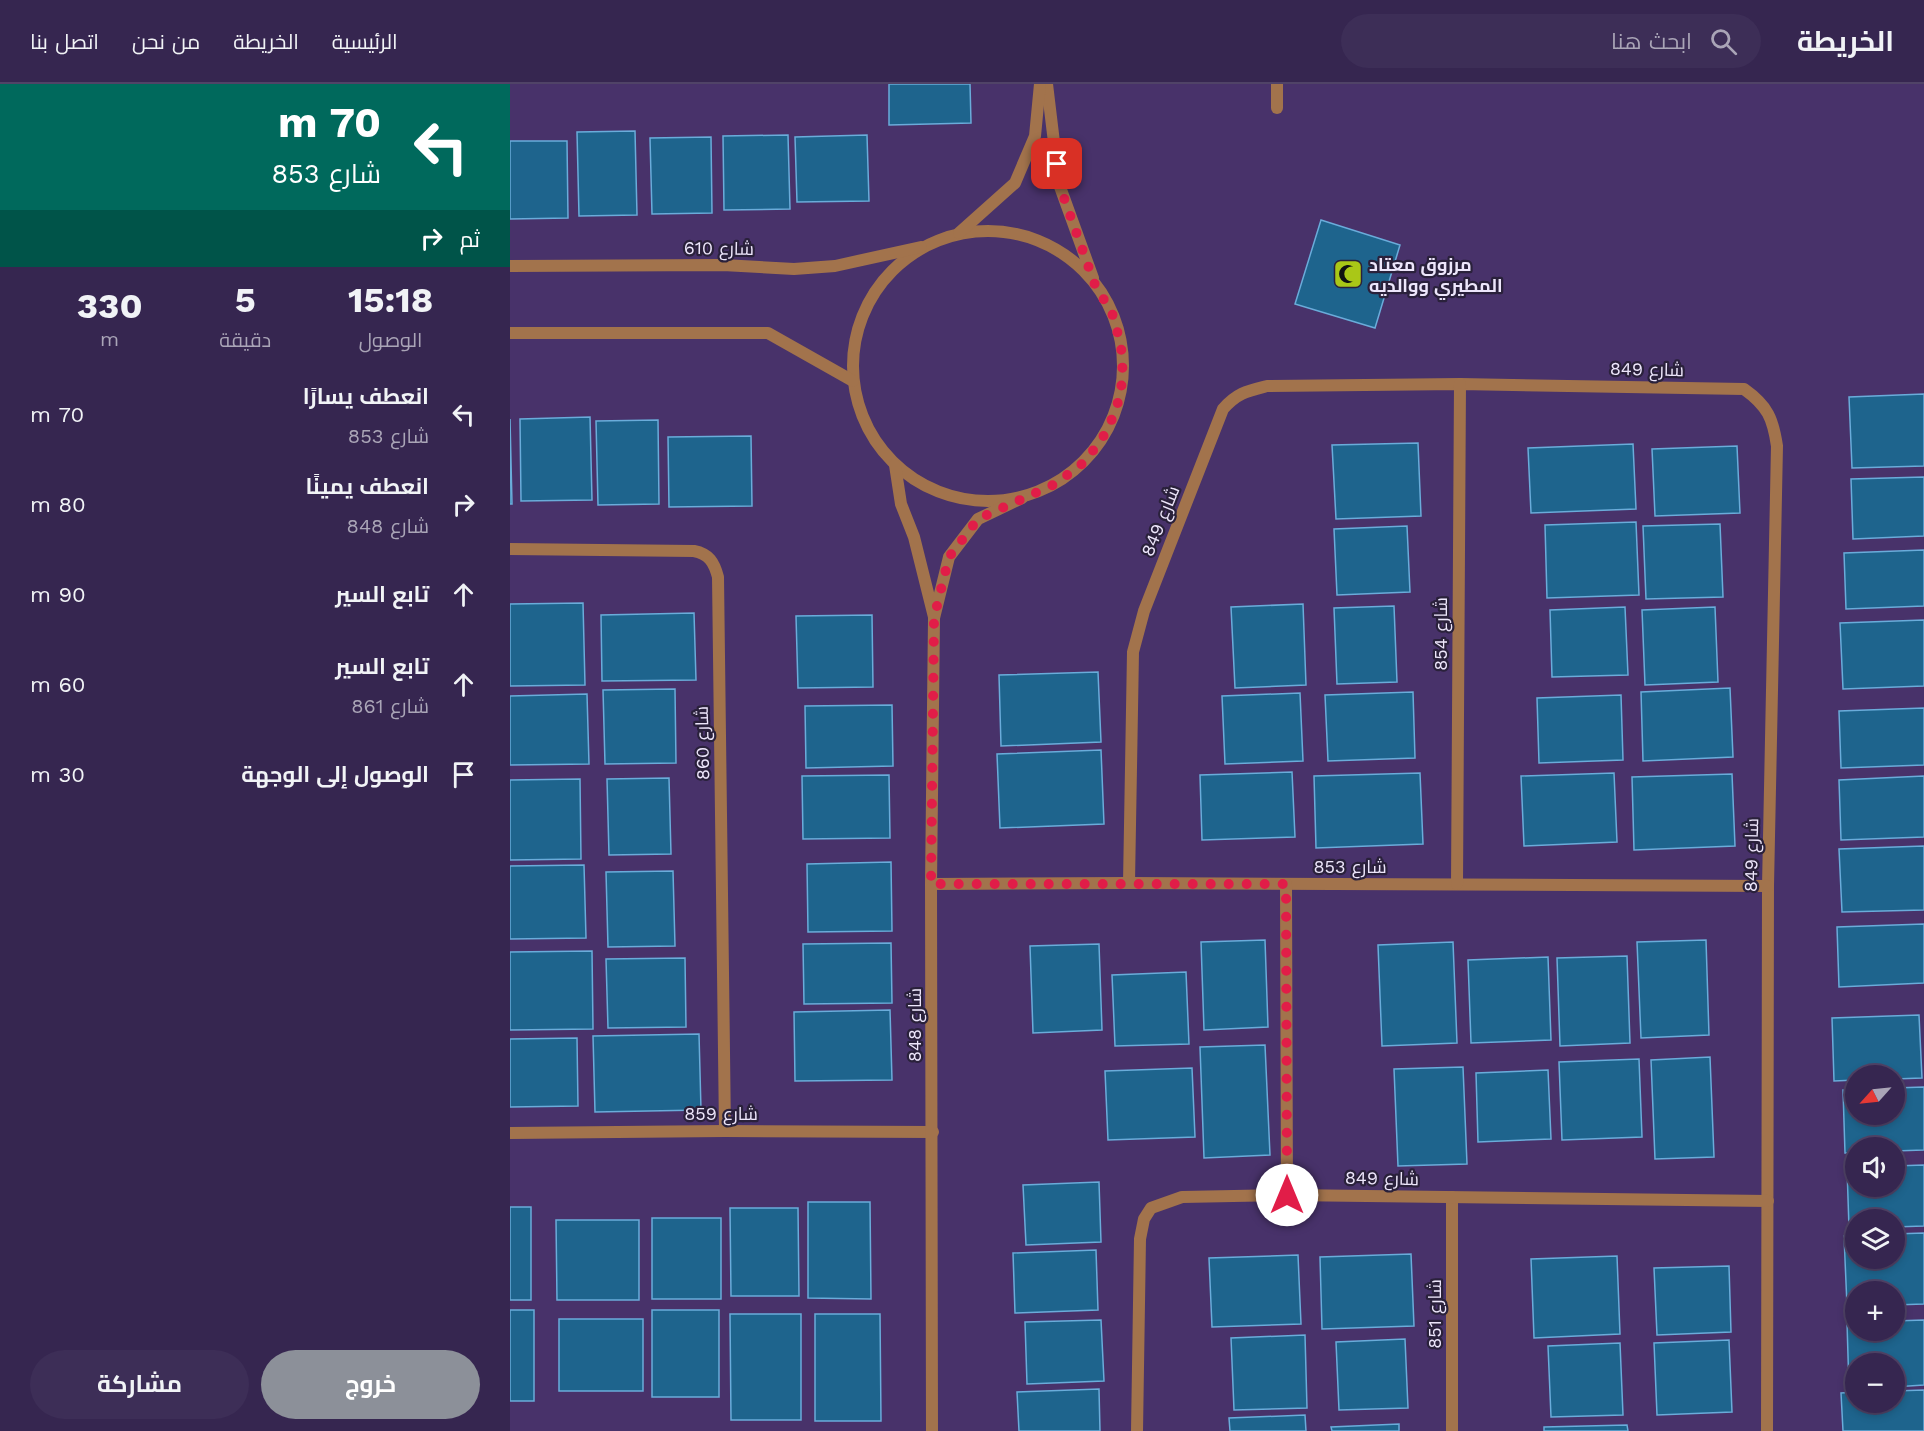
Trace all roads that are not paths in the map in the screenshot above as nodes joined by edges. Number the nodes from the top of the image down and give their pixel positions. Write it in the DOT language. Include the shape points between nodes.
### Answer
graph roads {
  1 [pos="1040,84"];
  2 [pos="1047,84"];
  3 [pos="1277,84"];
  4 [pos="1277,108"];
  5 [pos="958,234"];
  6 [pos="925,246"];
  7 [pos="510,266"];
  8 [pos="1095,285"];
  9 [pos="510,333"];
  10 [pos="853,381"];
  11 [pos="1460,384"];
  12 [pos="895,465"];
  13 [pos="1022,498"];
  14 [pos="510,549"];
  15 [pos="934,618"];
  16 [pos="1129,883"];
  17 [pos="931,884"];
  18 [pos="1286,884"];
  19 [pos="1457,884"];
  20 [pos="1768,886"];
  21 [pos="725,1131"];
  22 [pos="933,1132"];
  23 [pos="510,1133"];
  24 [pos="1287,1195"];
  25 [pos="1452,1197"];
  26 [pos="1768,1201"];
  27 [pos="932,1431"];
  28 [pos="1137,1431"];
  29 [pos="1452,1431"];
  30 [pos="1767,1431"];
  1 -- 5 [label="street" via="1035,136 1015,183"];
  2 -- 8 [label="street" via="1059,184"];
  3 -- 4 [label="street"];
  5 -- 6 [label="street"];
  5 -- 8 [label="street" via="989,231 1019,235 1048,245 1074,262"];
  6 -- 7 [label="street, شارع 610" via="835,266 794,269 723,265"];
  6 -- 10 [label="street" via="892,270 868,302 854,341"];
  8 -- 13 [label="street" via="1112,313 1121,345 1123,378 1116,411 1101,441 1080,466 1053,485"];
  9 -- 10 [label="street" via="768,333"];
  10 -- 12 [label="street" via="860,412 874,441"];
  11 -- 16 [label="street, شارع 849" via="1267,386 1233,397 1223,409 1132,652"];
  11 -- 19 [label="street, شارع 854"];
  11 -- 20 [label="street, شارع 849" via="1744,389 1767,410 1774,423 1777,446"];
  12 -- 13 [label="street" via="922,485 955,498 988,502"];
  12 -- 15 [label="street, شارع 848" via="901,504 914,537"];
  13 -- 15 [label="street, شارع 848" via="978,519 949,557"];
  14 -- 21 [label="street, شارع 860" via="694,551 704,553 715,566"];
  15 -- 17 [label="street, شارع 848"];
  16 -- 17 [label="street, شارع 853"];
  16 -- 18 [label="street, شارع 853"];
  17 -- 22 [label="street, شارع 848"];
  18 -- 19 [label="street, شارع 853"];
  18 -- 24 [label="street"];
  19 -- 20 [label="street, شارع 853"];
  20 -- 26 [label="street, شارع 849"];
  21 -- 22 [label="street, شارع 859"];
  21 -- 23 [label="street, شارع 859"];
  22 -- 27 [label="street, شارع 848"];
  24 -- 25 [label="street, شارع 849"];
  24 -- 28 [label="street, شارع 849" via="1182,1197 1151,1208 1140,1239"];
  25 -- 26 [label="street, شارع 849"];
  25 -- 29 [label="street, شارع 851"];
  26 -- 30 [label="street, شارع 849"];
}
